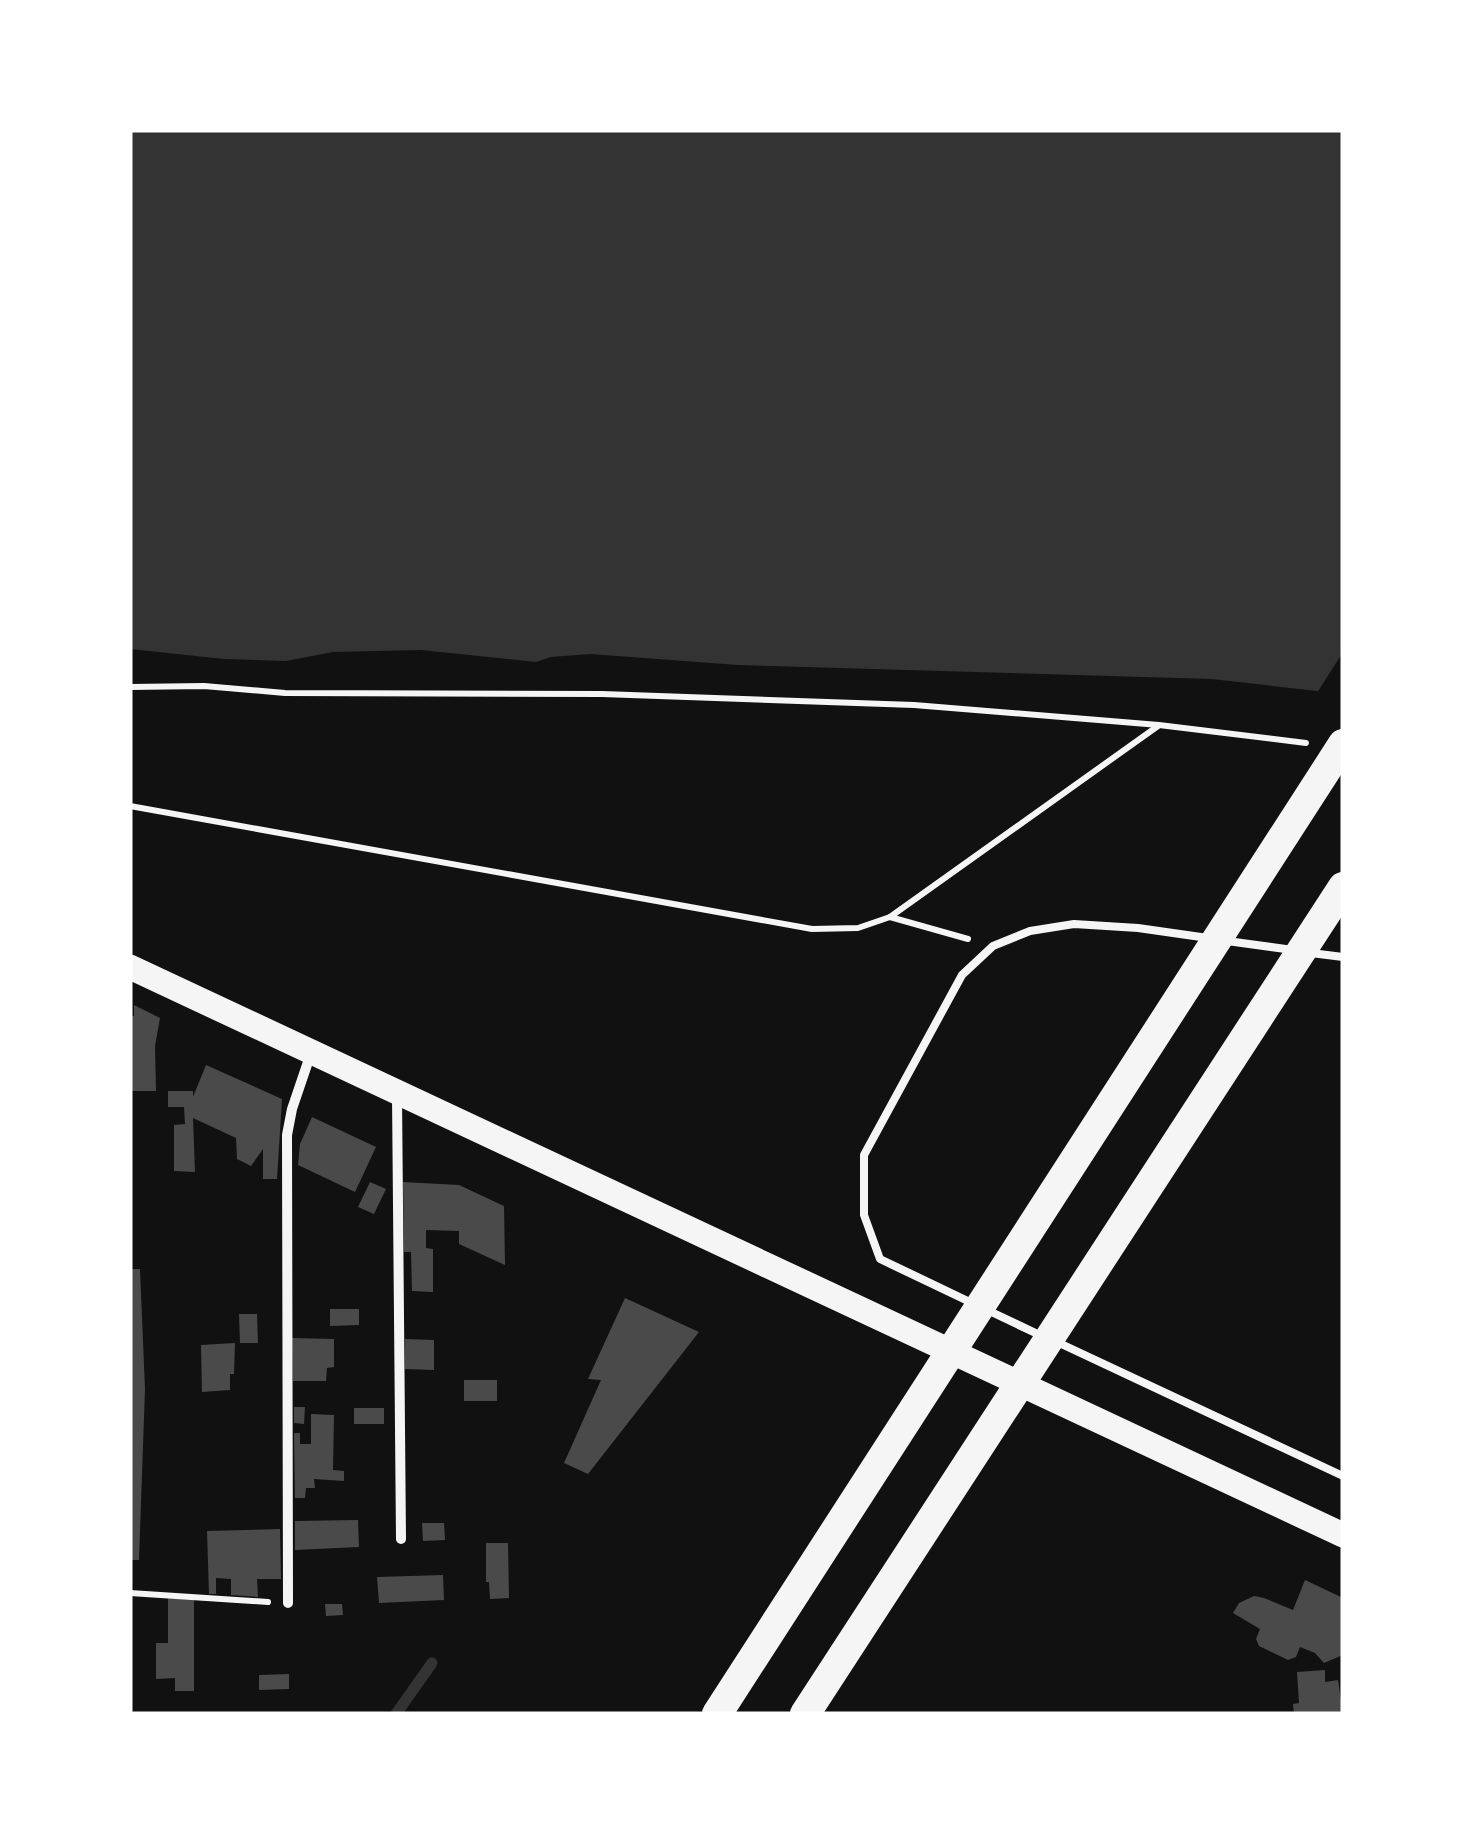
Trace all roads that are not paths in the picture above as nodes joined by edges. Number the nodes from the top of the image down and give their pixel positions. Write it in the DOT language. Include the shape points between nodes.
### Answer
graph roads {
  1 [pos="1343,744"];
  2 [pos="1343,886"];
  3 [pos="1343,957"];
  4 [pos="130,967"];
  5 [pos="311,1052"];
  6 [pos="397,1092"];
  7 [pos="1343,1476"];
  8 [pos="1343,1534"];
  9 [pos="401,1538"];
  10 [pos="288,1603"];
  11 [pos="717,1714"];
  12 [pos="806,1714"];
  1 -- 11 [label="highway"];
  2 -- 12 [label="highway"];
  3 -- 7 [label="lane" via="1138,928 1074,924 1030,930 993,946 962,975 864,1155 864,1216 880,1259"];
  4 -- 5 [label="main road"];
  5 -- 6 [label="main road"];
  5 -- 10 [label="street" via="288,1135"];
  6 -- 8 [label="main road"];
  6 -- 9 [label="street"];
}
